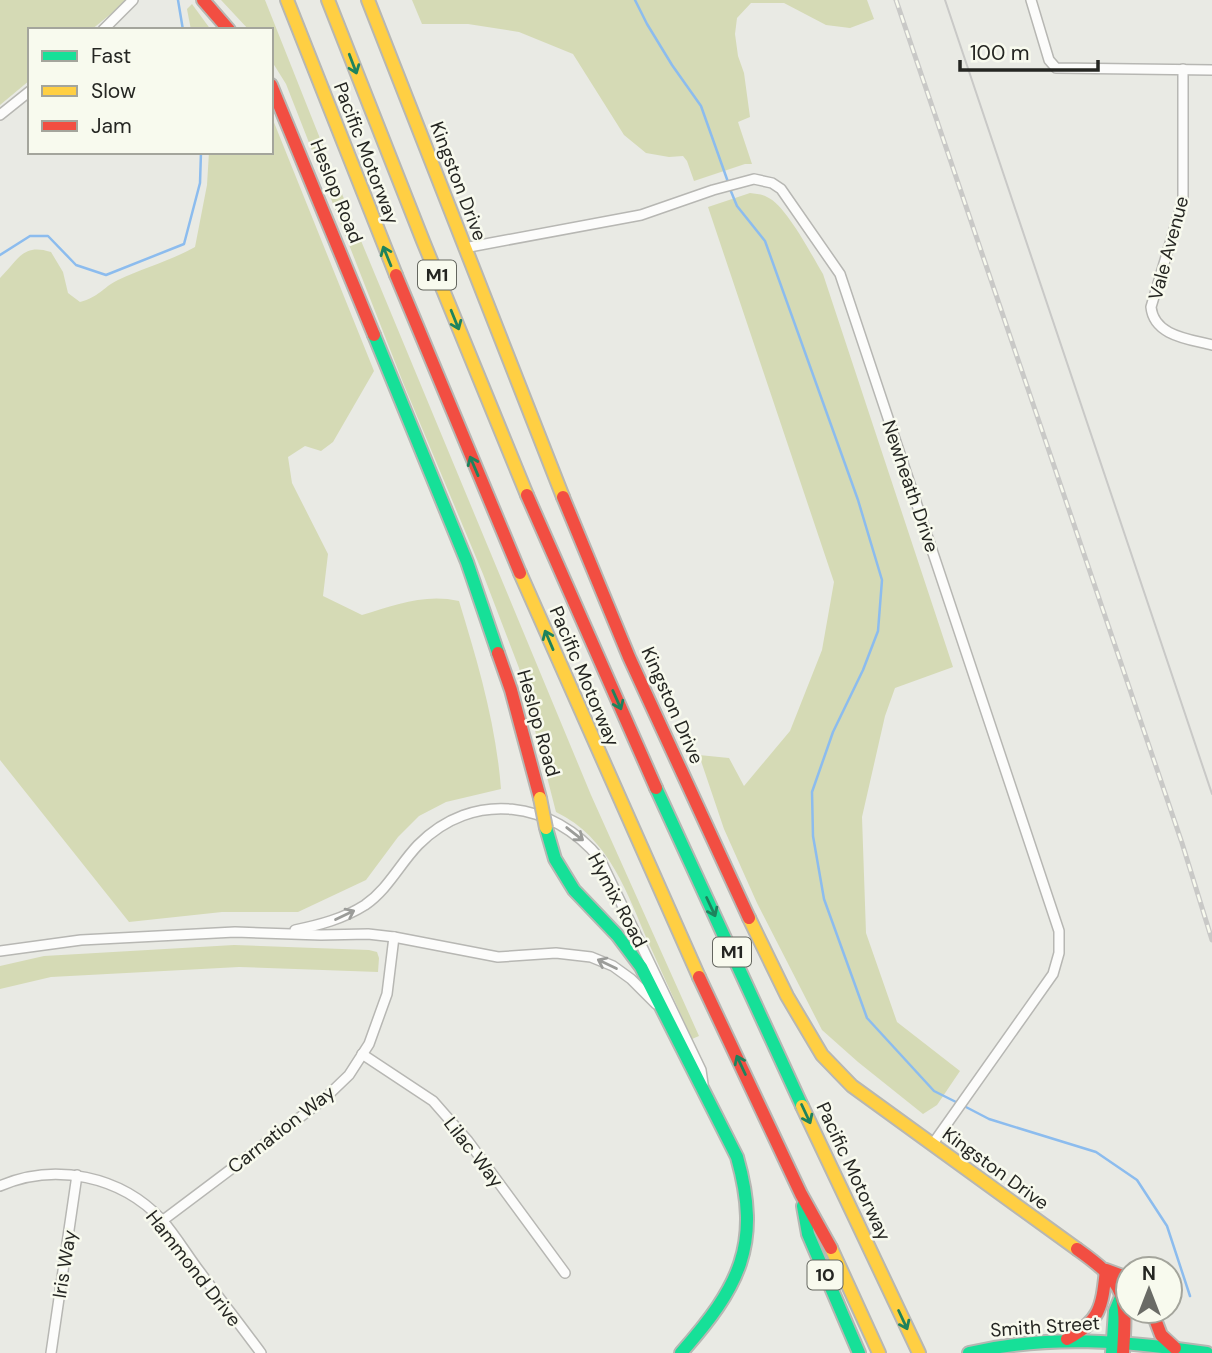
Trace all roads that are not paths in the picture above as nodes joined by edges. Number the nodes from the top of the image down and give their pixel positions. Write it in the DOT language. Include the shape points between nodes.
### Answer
graph roads {
  1 [pos="133,0"];
  2 [pos="203,0"];
  3 [pos="287,0"];
  4 [pos="328,0"];
  5 [pos="368,0"];
  6 [pos="1031,0"];
  7 [pos="105,28"];
  8 [pos="227,28"];
  9 [pos="1184,69"];
  10 [pos="1212,70"];
  11 [pos="273,90"];
  12 [pos="28,93"];
  13 [pos="0,116"];
  14 [pos="464,248"];
  15 [pos="1212,345"];
  16 [pos="279,932"];
  17 [pos="394,937"];
  18 [pos="0,951"];
  19 [pos="659,1007"];
  20 [pos="362,1054"];
  21 [pos="705,1095"];
  22 [pos="932,1145"];
  23 [pos="77,1175"];
  24 [pos="0,1186"];
  25 [pos="801,1194"];
  26 [pos="162,1221"];
  27 [pos="1106,1270"];
  28 [pos="1114,1272"];
  29 [pos="565,1273"];
  30 [pos="1157,1325"];
  31 [pos="1063,1341"];
  32 [pos="689,1347"];
  33 [pos="1118,1347"];
  34 [pos="1175,1348"];
  35 [pos="51,1353"];
  36 [pos="261,1353"];
  37 [pos="681,1353"];
  38 [pos="859,1353"];
  39 [pos="879,1353"];
  40 [pos="919,1353"];
  41 [pos="969,1353"];
  42 [pos="1207,1353"];
  1 -- 7 [label="street"];
  2 -- 8 [label="main road"];
  25 -- 3 [label="main road, Pacific Motorway / M1, one-way" via="554,653 376,231"];
  4 -- 40 [label="main road, Pacific Motorway / M1, one-way" via="588,637"];
  5 -- 14 [label="main road, Kingston Drive"];
  6 -- 9 [label="street" via="1049,60 1056,68"];
  9 -- 10 [label="street"];
  9 -- 15 [label="street, Vale Avenue" via="1183,200 1151,307 1155,323 1170,333"];
  11 -- 19 [label="main road, Heslop Road, bridge" via="467,562 511,690 555,859 588,907 629,948"];
  12 -- 13 [label="street"];
  14 -- 22 [label="main road, Kingston Drive" via="629,657 787,996 822,1055 852,1086"];
  14 -- 22 [label="street, Newheath Drive" via="641,215 742,181 763,180 781,188 840,274 1059,931 1053,974"];
  16 -- 17 [label="street, Hymix Road"];
  16 -- 18 [label="street, Hymix Road" via="81,940"];
  16 -- 21 [label="street, Hymix Road, one-way" via="322,925 365,905 427,837 451,820 515,808 554,821 589,845 610,876 701,1070"];
  19 -- 17 [label="street, Hymix Road, one-way" via="631,979 591,957 556,953 498,957"];
  17 -- 20 [label="street, Carnation Way" via="387,994"];
  19 -- 21 [label="main road, Heslop Road"];
  20 -- 26 [label="street, Carnation Way" via="349,1075 323,1100"];
  20 -- 29 [label="street, Lilac Way" via="433,1101 468,1140"];
  21 -- 32 [label="main road, Heslop Road" via="745,1178 750,1222 736,1276"];
  22 -- 27 [label="main road, Kingston Drive"];
  23 -- 24 [label="street, Hammond Drive" via="32,1175"];
  23 -- 26 [label="street, Hammond Drive" via="112,1185"];
  23 -- 35 [label="street, Iris Way"];
  25 -- 38 [label="main road, 10" via="808,1234"];
  25 -- 39 [label="main road, Pacific Motorway / M1"];
  26 -- 36 [label="street, Hammond Drive"];
  27 -- 28 [label="main road"];
  27 -- 31 [label="main road" via="1104,1301 1097,1319"];
  27 -- 33 [label="main road, Kingston Drive" via="1127,1312"];
  30 -- 34 [label="main road"];
  31 -- 33 [label="main road, Smith Street"];
  31 -- 41 [label="main road, Smith Street"];
  32 -- 37 [label="main road, Heslop Road"];
  33 -- 34 [label="main road, Smith Street"];
  34 -- 42 [label="main road, Smith Street"];
}
